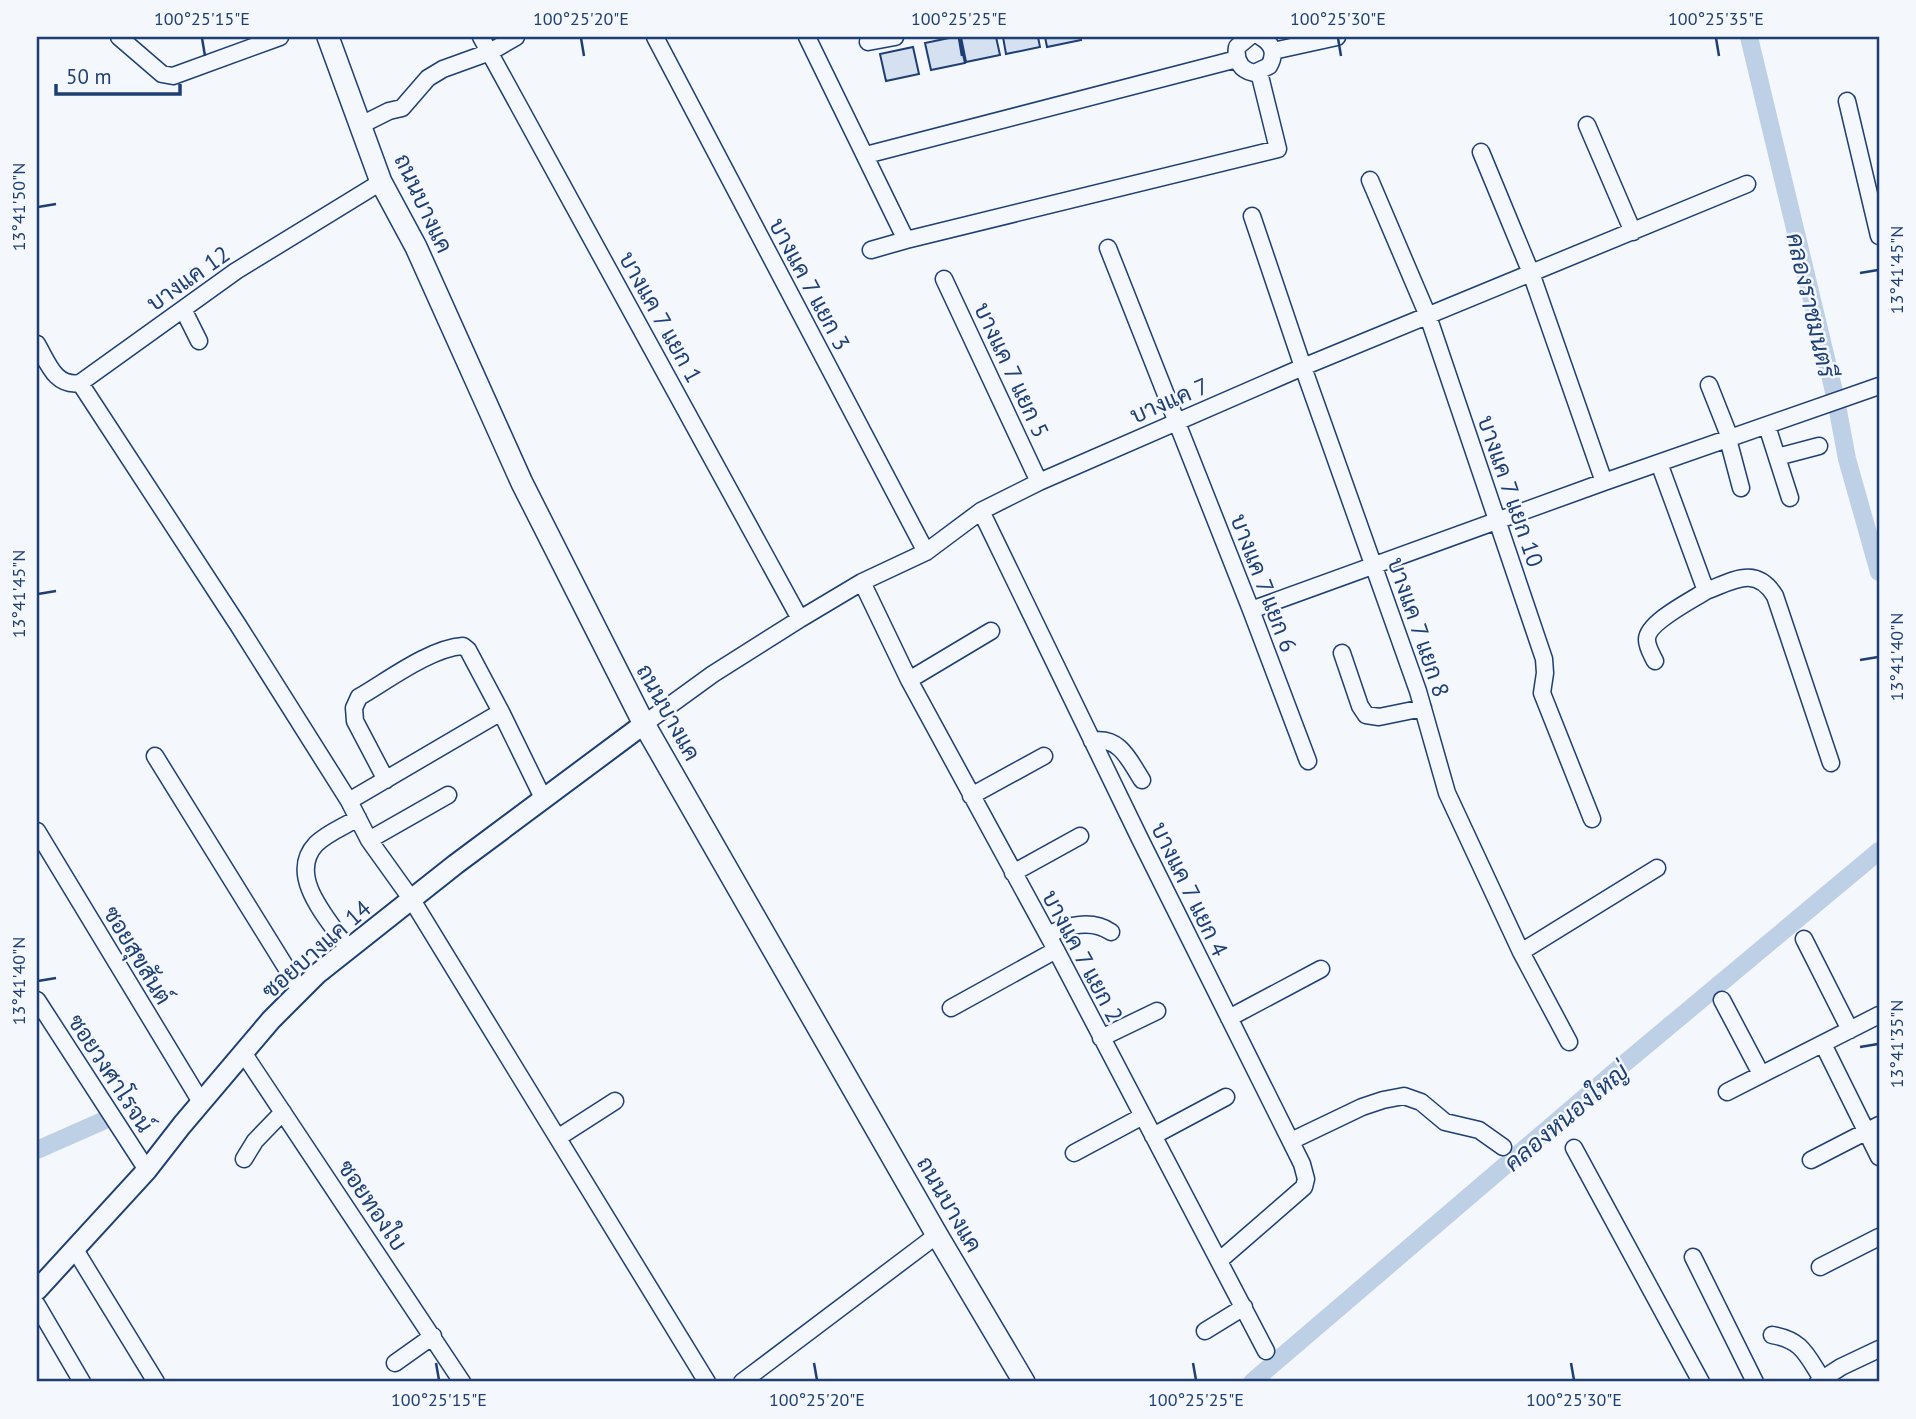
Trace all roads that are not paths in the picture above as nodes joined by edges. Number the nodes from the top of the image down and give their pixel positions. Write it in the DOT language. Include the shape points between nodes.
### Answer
graph roads {
  1 [pos="119,37"];
  2 [pos="280,37"];
  3 [pos="328,37"];
  4 [pos="481,37"];
  5 [pos="516,37"];
  6 [pos="655,37"];
  7 [pos="807,37"];
  8 [pos="895,37"];
  9 [pos="1249,37"];
  10 [pos="1261,37"];
  11 [pos="1337,37"];
  12 [pos="868,43"];
  13 [pos="1273,51"];
  14 [pos="490,52"];
  15 [pos="1237,59"];
  16 [pos="1259,72"];
  17 [pos="1847,101"];
  18 [pos="361,125"];
  19 [pos="1587,125"];
  20 [pos="1481,152"];
  21 [pos="866,155"];
  22 [pos="1370,180"];
  23 [pos="382,182"];
  24 [pos="1747,184"];
  25 [pos="1252,216"];
  26 [pos="1633,232"];
  27 [pos="1879,236"];
  28 [pos="906,240"];
  29 [pos="1108,248"];
  30 [pos="871,250"];
  31 [pos="1531,273"];
  32 [pos="944,279"];
  33 [pos="183,309"];
  34 [pos="1428,316"];
  35 [pos="199,341"];
  36 [pos="37,344"];
  37 [pos="1303,368"];
  38 [pos="80,383"];
  39 [pos="1709,385"];
  40 [pos="1879,386"];
  41 [pos="1176,422"];
  42 [pos="1767,426"];
  43 [pos="1729,439"];
  44 [pos="1819,446"];
  45 [pos="1777,457"];
  46 [pos="1659,463"];
  47 [pos="1040,482"];
  48 [pos="1604,482"];
  49 [pos="1741,488"];
  50 [pos="1790,498"];
  51 [pos="981,511"];
  52 [pos="1497,522"];
  53 [pos="926,552"];
  54 [pos="1375,567"];
  55 [pos="862,582"];
  56 [pos="1706,591"];
  57 [pos="1251,610"];
  58 [pos="800,618"];
  59 [pos="991,632"];
  60 [pos="1342,653"];
  61 [pos="1655,661"];
  62 [pos="909,680"];
  63 [pos="1423,708"];
  64 [pos="501,712"];
  65 [pos="644,724"];
  66 [pos="1092,741"];
  67 [pos="155,756"];
  68 [pos="1044,756"];
  69 [pos="1308,761"];
  70 [pos="1831,763"];
  71 [pos="386,780"];
  72 [pos="1142,780"];
  73 [pos="448,795"];
  74 [pos="971,796"];
  75 [pos="543,799"];
  76 [pos="349,801"];
  77 [pos="358,818"];
  78 [pos="1592,819"];
  79 [pos="37,831"];
  80 [pos="1080,836"];
  81 [pos="369,840"];
  82 [pos="1657,868"];
  83 [pos="1013,873"];
  84 [pos="412,900"];
  85 [pos="1111,932"];
  86 [pos="1804,939"];
  87 [pos="1052,943"];
  88 [pos="348,948"];
  89 [pos="1521,952"];
  90 [pos="1321,969"];
  91 [pos="300,990"];
  92 [pos="37,1000"];
  93 [pos="1722,1000"];
  94 [pos="951,1008"];
  95 [pos="1157,1011"];
  96 [pos="1879,1015"];
  97 [pos="1229,1018"];
  98 [pos="1850,1030"];
  99 [pos="1101,1038"];
  100 [pos="1569,1042"];
  101 [pos="1824,1044"];
  102 [pos="244,1054"];
  103 [pos="1761,1074"];
  104 [pos="1727,1092"];
  105 [pos="1226,1097"];
  106 [pos="615,1101"];
  107 [pos="201,1102"];
  108 [pos="283,1112"];
  109 [pos="1143,1116"];
  110 [pos="1873,1128"];
  111 [pos="1153,1136"];
  112 [pos="559,1137"];
  113 [pos="1291,1141"];
  114 [pos="1503,1147"];
  115 [pos="1574,1148"];
  116 [pos="1074,1153"];
  117 [pos="1879,1157"];
  118 [pos="244,1159"];
  119 [pos="1811,1160"];
  120 [pos="148,1170"];
  121 [pos="937,1235"];
  122 [pos="1879,1237"];
  123 [pos="74,1248"];
  124 [pos="1693,1257"];
  125 [pos="1220,1260"];
  126 [pos="1820,1267"];
  127 [pos="37,1290"];
  128 [pos="37,1305"];
  129 [pos="1244,1307"];
  130 [pos="1205,1331"];
  131 [pos="1772,1335"];
  132 [pos="433,1336"];
  133 [pos="1879,1349"];
  134 [pos="1266,1351"];
  135 [pos="395,1363"];
  136 [pos="1820,1380"];
  137 [pos="82,1382"];
  138 [pos="156,1382"];
  139 [pos="462,1382"];
  140 [pos="707,1382"];
  141 [pos="742,1382"];
  142 [pos="1024,1382"];
  143 [pos="1701,1382"];
  144 [pos="1755,1382"];
  1 -- 2 [label="street" via="162,74 173,76"];
  3 -- 18 [label="main road, ถนนบางแค"];
  4 -- 14 [label="street, บางแค 7 แยก 1"];
  5 -- 14 [label="street"];
  6 -- 53 [label="street, บางแค 7 แยก 3"];
  7 -- 21 [label="street"];
  8 -- 12 [label="street"];
  9 -- 15 [label="street" via="1237,47"];
  10 -- 13 [label="street"];
  11 -- 13 [label="street"];
  13 -- 16 [label="street" via="1269,66"];
  14 -- 18 [label="street" via="443,69 428,78 402,108"];
  14 -- 58 [label="street, บางแค 7 แยก 1"];
  15 -- 16 [label="street" via="1243,68"];
  15 -- 21 [label="street"];
  16 -- 28 [label="street" via="1278,149"];
  17 -- 27 [label="street"];
  18 -- 23 [label="main road, ถนนบางแค"];
  19 -- 26 [label="street"];
  20 -- 31 [label="street"];
  21 -- 28 [label="street"];
  22 -- 34 [label="street, บางแค 7 แยก 10"];
  23 -- 33 [label="street, บางแค 12" via="236,271"];
  23 -- 65 [label="main road, ถนนบางแค" via="522,483"];
  24 -- 26 [label="street, บางแค 7"];
  25 -- 37 [label="street, บางแค 7 แยก 8"];
  26 -- 31 [label="street, บางแค 7"];
  28 -- 30 [label="street"];
  29 -- 41 [label="street, บางแค 7 แยก 6"];
  31 -- 34 [label="street, บางแค 7"];
  31 -- 48 [label="street"];
  32 -- 47 [label="street, บางแค 7 แยก 5"];
  33 -- 35 [label="street"];
  33 -- 38 [label="street, บางแค 12"];
  34 -- 37 [label="street, บางแค 7"];
  34 -- 52 [label="street, บางแค 7 แยก 10"];
  36 -- 38 [label="street" via="60,381"];
  37 -- 41 [label="street, บางแค 7"];
  37 -- 54 [label="street, บางแค 7 แยก 8"];
  38 -- 76 [label="street"];
  39 -- 43 [label="street"];
  40 -- 42 [label="street"];
  41 -- 47 [label="street, บางแค 7"];
  41 -- 57 [label="street, บางแค 7 แยก 6"];
  42 -- 43 [label="street"];
  42 -- 45 [label="street"];
  43 -- 46 [label="street"];
  43 -- 49 [label="street"];
  44 -- 45 [label="street"];
  45 -- 50 [label="street"];
  46 -- 48 [label="street"];
  46 -- 56 [label="street"];
  47 -- 51 [label="street, บางแค 7"];
  48 -- 52 [label="street"];
  51 -- 53 [label="street, บางแค 7"];
  51 -- 66 [label="street, บางแค 7 แยก 4"];
  52 -- 54 [label="street"];
  52 -- 78 [label="street, บางแค 7 แยก 10" via="1544,659 1544,700"];
  53 -- 55 [label="street, บางแค 7"];
  54 -- 57 [label="street"];
  54 -- 63 [label="street, บางแค 7 แยก 8"];
  55 -- 58 [label="street, บางแค 7"];
  55 -- 62 [label="street, บางแค 7 แยก 2"];
  56 -- 61 [label="street" via="1652,628 1646,637"];
  56 -- 70 [label="street" via="1751,577 1768,585"];
  57 -- 69 [label="street, บางแค 7 แยก 6"];
  58 -- 65 [label="street, บางแค 7"];
  59 -- 62 [label="street"];
  60 -- 63 [label="street" via="1366,715 1379,717"];
  62 -- 74 [label="street, บางแค 7 แยก 2"];
  63 -- 89 [label="street, บางแค 7 แยก 8" via="1447,793"];
  64 -- 71 [label="street"];
  64 -- 71 [label="street" via="463,646 424,659 359,697 355,721"];
  64 -- 75 [label="street"];
  65 -- 75 [label="street, ซอยบางแค 14"];
  65 -- 121 [label="main road, ถนนบางแค"];
  66 -- 72 [label="street" via="1118,745"];
  66 -- 97 [label="street, บางแค 7 แยก 4"];
  67 -- 91 [label="street"];
  68 -- 74 [label="street"];
  71 -- 76 [label="street"];
  73 -- 81 [label="street"];
  74 -- 83 [label="street, บางแค 7 แยก 2"];
  75 -- 84 [label="street, ซอยบางแค 14"];
  76 -- 77 [label="street"];
  77 -- 81 [label="street"];
  77 -- 88 [label="street" via="317,842 305,859 313,896"];
  79 -- 107 [label="street, ซอยสุขสันต์"];
  80 -- 83 [label="street"];
  81 -- 84 [label="street"];
  82 -- 89 [label="street"];
  83 -- 87 [label="street, บางแค 7 แยก 2"];
  84 -- 88 [label="street, ซอยบางแค 14"];
  84 -- 112 [label="street"];
  85 -- 87 [label="street" via="1082,925 1059,929"];
  86 -- 98 [label="street"];
  87 -- 94 [label="street"];
  87 -- 99 [label="street, บางแค 7 แยก 2"];
  88 -- 91 [label="street, ซอยบางแค 14"];
  89 -- 100 [label="street, บางแค 7 แยก 8"];
  90 -- 97 [label="street"];
  91 -- 102 [label="street, ซอยบางแค 14"];
  92 -- 120 [label="street, ซอยวงศาโรจน์"];
  93 -- 103 [label="street"];
  95 -- 99 [label="street"];
  96 -- 98 [label="street"];
  97 -- 113 [label="street, บางแค 7 แยก 4"];
  98 -- 101 [label="street"];
  99 -- 109 [label="street, บางแค 7 แยก 2"];
  101 -- 103 [label="street"];
  101 -- 110 [label="street"];
  102 -- 107 [label="street, ซอยบางแค 14"];
  102 -- 108 [label="street, ซอยทองใบ"];
  103 -- 104 [label="street"];
  105 -- 111 [label="street"];
  106 -- 112 [label="street"];
  107 -- 120 [label="street, ซอยบางแค 14"];
  108 -- 118 [label="street"];
  108 -- 132 [label="street, ซอยทองใบ"];
  109 -- 111 [label="street, บางแค 7 แยก 2"];
  109 -- 116 [label="street"];
  110 -- 117 [label="street"];
  110 -- 119 [label="street"];
  111 -- 125 [label="street, บางแค 7 แยก 2"];
  112 -- 140 [label="street"];
  113 -- 114 [label="street" via="1362,1107 1404,1096 1421,1102 1444,1122 1479,1130"];
  113 -- 125 [label="street, บางแค 7 แยก 4" via="1304,1170 1304,1187"];
  115 -- 143 [label="street"];
  120 -- 123 [label="street, ซอยบางแค 14"];
  121 -- 141 [label="street"];
  121 -- 142 [label="main road, ถนนบางแค"];
  122 -- 126 [label="street"];
  123 -- 127 [label="street, ซอยบางแค 14"];
  123 -- 138 [label="street"];
  124 -- 144 [label="street"];
  125 -- 129 [label="street, บางแค 7 แยก 2"];
  128 -- 137 [label="street"];
  129 -- 130 [label="street"];
  129 -- 134 [label="street, บางแค 7 แยก 2"];
  131 -- 136 [label="street" via="1796,1342"];
  132 -- 135 [label="street"];
  132 -- 139 [label="street, ซอยทองใบ"];
  133 -- 136 [label="street"];
}
